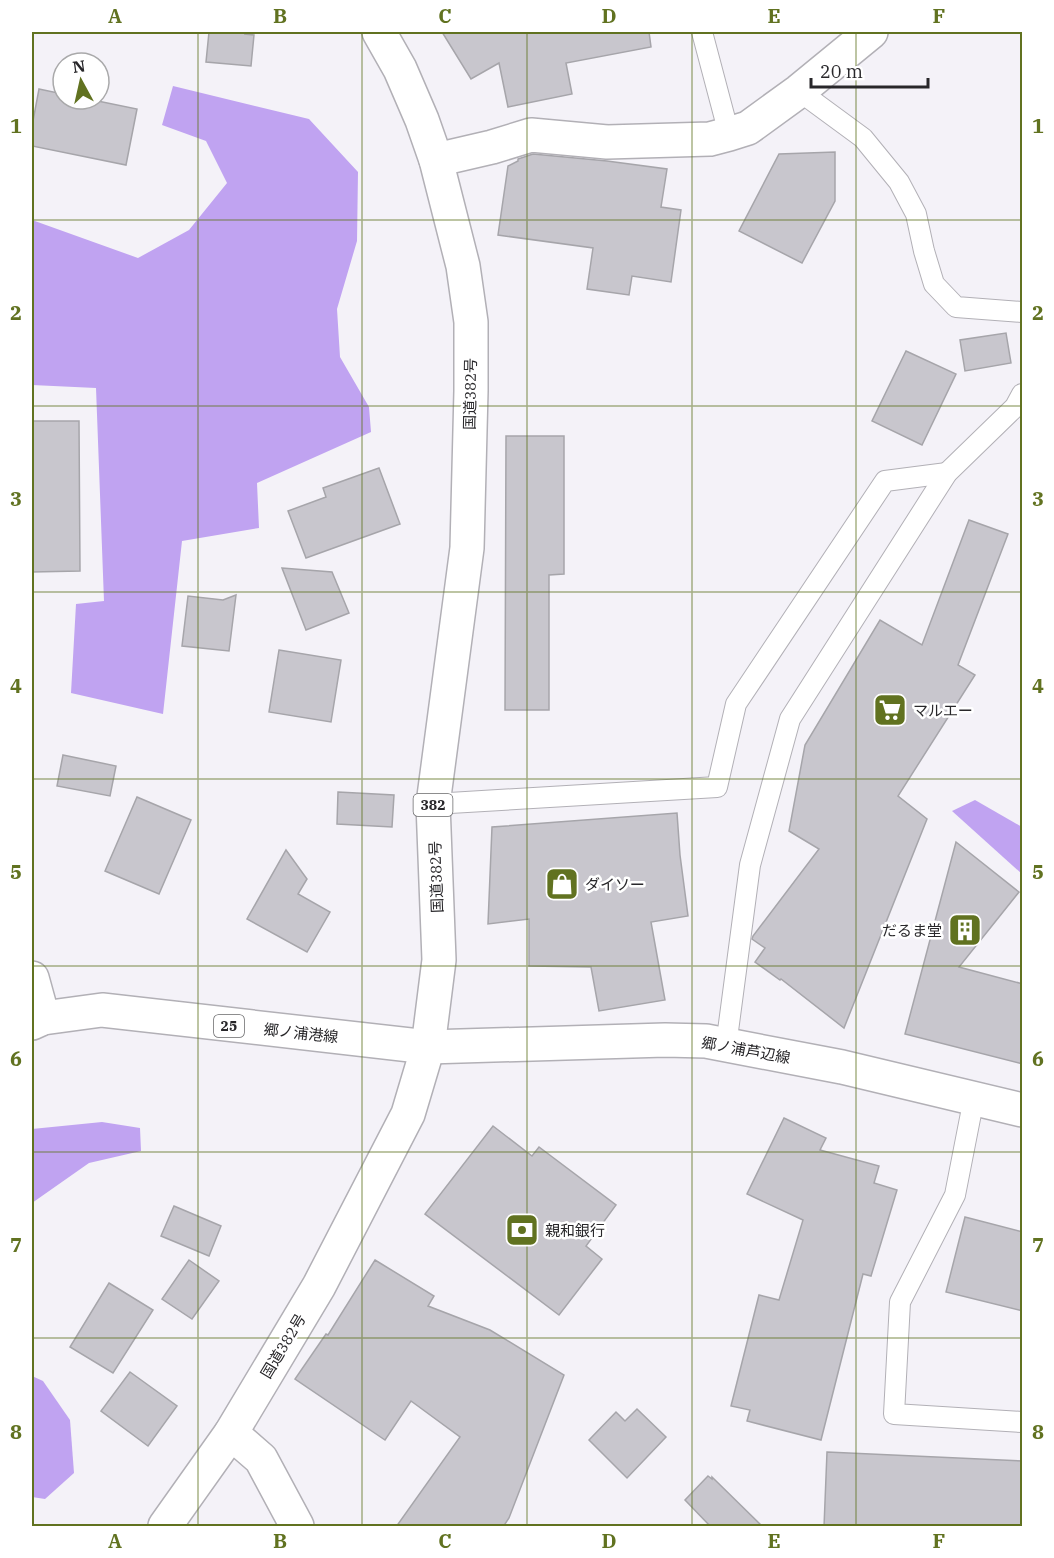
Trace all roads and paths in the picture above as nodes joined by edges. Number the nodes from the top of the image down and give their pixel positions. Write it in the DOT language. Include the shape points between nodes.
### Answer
graph roads {
  1 [pos="379,32"];
  2 [pos="702,32"];
  3 [pos="871,32"];
  4 [pos="799,91"];
  5 [pos="729,134"];
  6 [pos="436,160"];
  7 [pos="1023,312"];
  8 [pos="1023,394"];
  9 [pos="947,472"];
  10 [pos="433,804"];
  11 [pos="32,978"];
  12 [pos="37,1020"];
  13 [pos="726,1046"];
  14 [pos="428,1047"];
  15 [pos="974,1098"];
  16 [pos="1023,1110"];
  17 [pos="1023,1422"];
  18 [pos="231,1432"];
  19 [pos="165,1527"];
  20 [pos="297,1527"];
  1 -- 6 [label="main road, 国道382号 / 382" via="400,69"];
  2 -- 5 [label="lane"];
  3 -- 4 [label="main road"];
  4 -- 5 [label="main road" via="748,128"];
  4 -- 7 [label="lane" via="863,138 899,182 916,214 934,284 956,307"];
  5 -- 6 [label="main road" via="710,139 606,142 531,135"];
  6 -- 10 [label="main road, 国道382号 / 382" via="463,266 471,322 471,391 467,548"];
  8 -- 9 [label="lane" via="1015,407"];
  9 -- 10 [label="lane" via="885,481 736,704 717,787"];
  9 -- 13 [label="lane" via="790,718 750,865"];
  10 -- 14 [label="main road, 国道382号 / 382" via="439,960"];
  11 -- 12 [label="main road"];
  12 -- 14 [label="main road, 郷ノ浦港線 / 25" via="102,1010"];
  13 -- 14 [label="main road, 郷ノ浦芦辺線" via="706,1041 664,1040"];
  13 -- 15 [label="main road, 郷ノ浦芦辺線" via="842,1067"];
  14 -- 18 [label="main road, 国道382号 / 382" via="408,1114 320,1286"];
  15 -- 16 [label="main road, 郷ノ浦芦辺線"];
  15 -- 17 [label="lane" via="955,1195 900,1302 894,1414"];
  18 -- 19 [label="main road, 国道382号 / 382"];
  18 -- 20 [label="main road" via="261,1459"];
}
